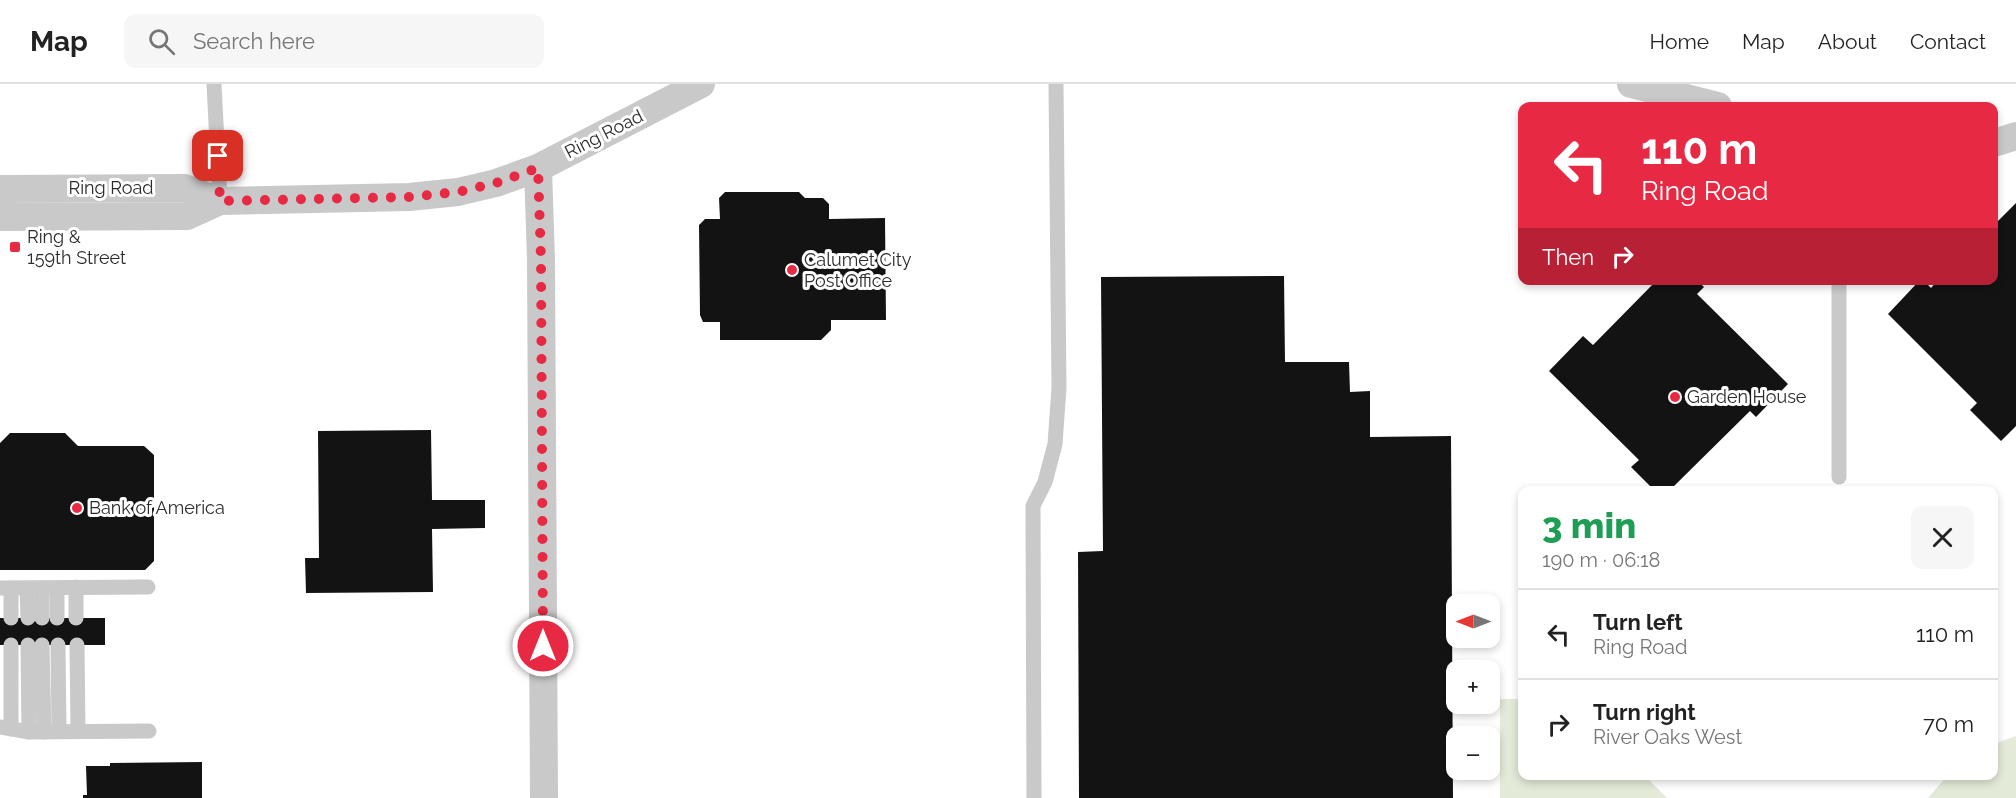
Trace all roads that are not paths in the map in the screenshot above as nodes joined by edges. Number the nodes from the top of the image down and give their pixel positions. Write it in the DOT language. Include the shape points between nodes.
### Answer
graph roads {
  1 [pos="214,84"];
  2 [pos="701,84"];
  3 [pos="1056,84"];
  4 [pos="1631,84"];
  5 [pos="1702,102"];
  6 [pos="2016,136"];
  7 [pos="1998,142"];
  8 [pos="538,168"];
  9 [pos="0,189"];
  10 [pos="220,201"];
  11 [pos="0,217"];
  12 [pos="1839,285"];
  13 [pos="1839,477"];
  14 [pos="76,587"];
  15 [pos="148,587"];
  16 [pos="5,588"];
  17 [pos="42,588"];
  18 [pos="11,618"];
  19 [pos="76,618"];
  20 [pos="11,645"];
  21 [pos="77,645"];
  22 [pos="6,728"];
  23 [pos="78,731"];
  24 [pos="149,731"];
  25 [pos="44,732"];
  26 [pos="544,798"];
  27 [pos="1034,798"];
  1 -- 10 [label="lane"];
  2 -- 8 [label="street, Ring Road"];
  3 -- 27 [label="lane" via="1059,388 1055,444 1045,482 1033,506"];
  4 -- 5 [label="street"];
  6 -- 7 [label="street"];
  8 -- 10 [label="street, Ring Road" via="458,192 409,197"];
  8 -- 26 [label="street"];
  9 -- 10 [label="street, Ring Road" via="185,188"];
  10 -- 11 [label="street, Ring Road" via="187,216"];
  12 -- 13 [label="lane"];
  14 -- 15 [label="lane"];
  14 -- 17 [label="lane"];
  14 -- 19 [label="lane"];
  16 -- 17 [label="lane"];
  16 -- 18 [label="lane"];
  17 -- 17 [label="lane" via="42,618"];
  20 -- 22 [label="lane"];
  21 -- 23 [label="lane"];
  22 -- 25 [label="lane"];
  23 -- 24 [label="lane"];
  23 -- 25 [label="lane"];
  25 -- 25 [label="lane" via="43,645"];
}
